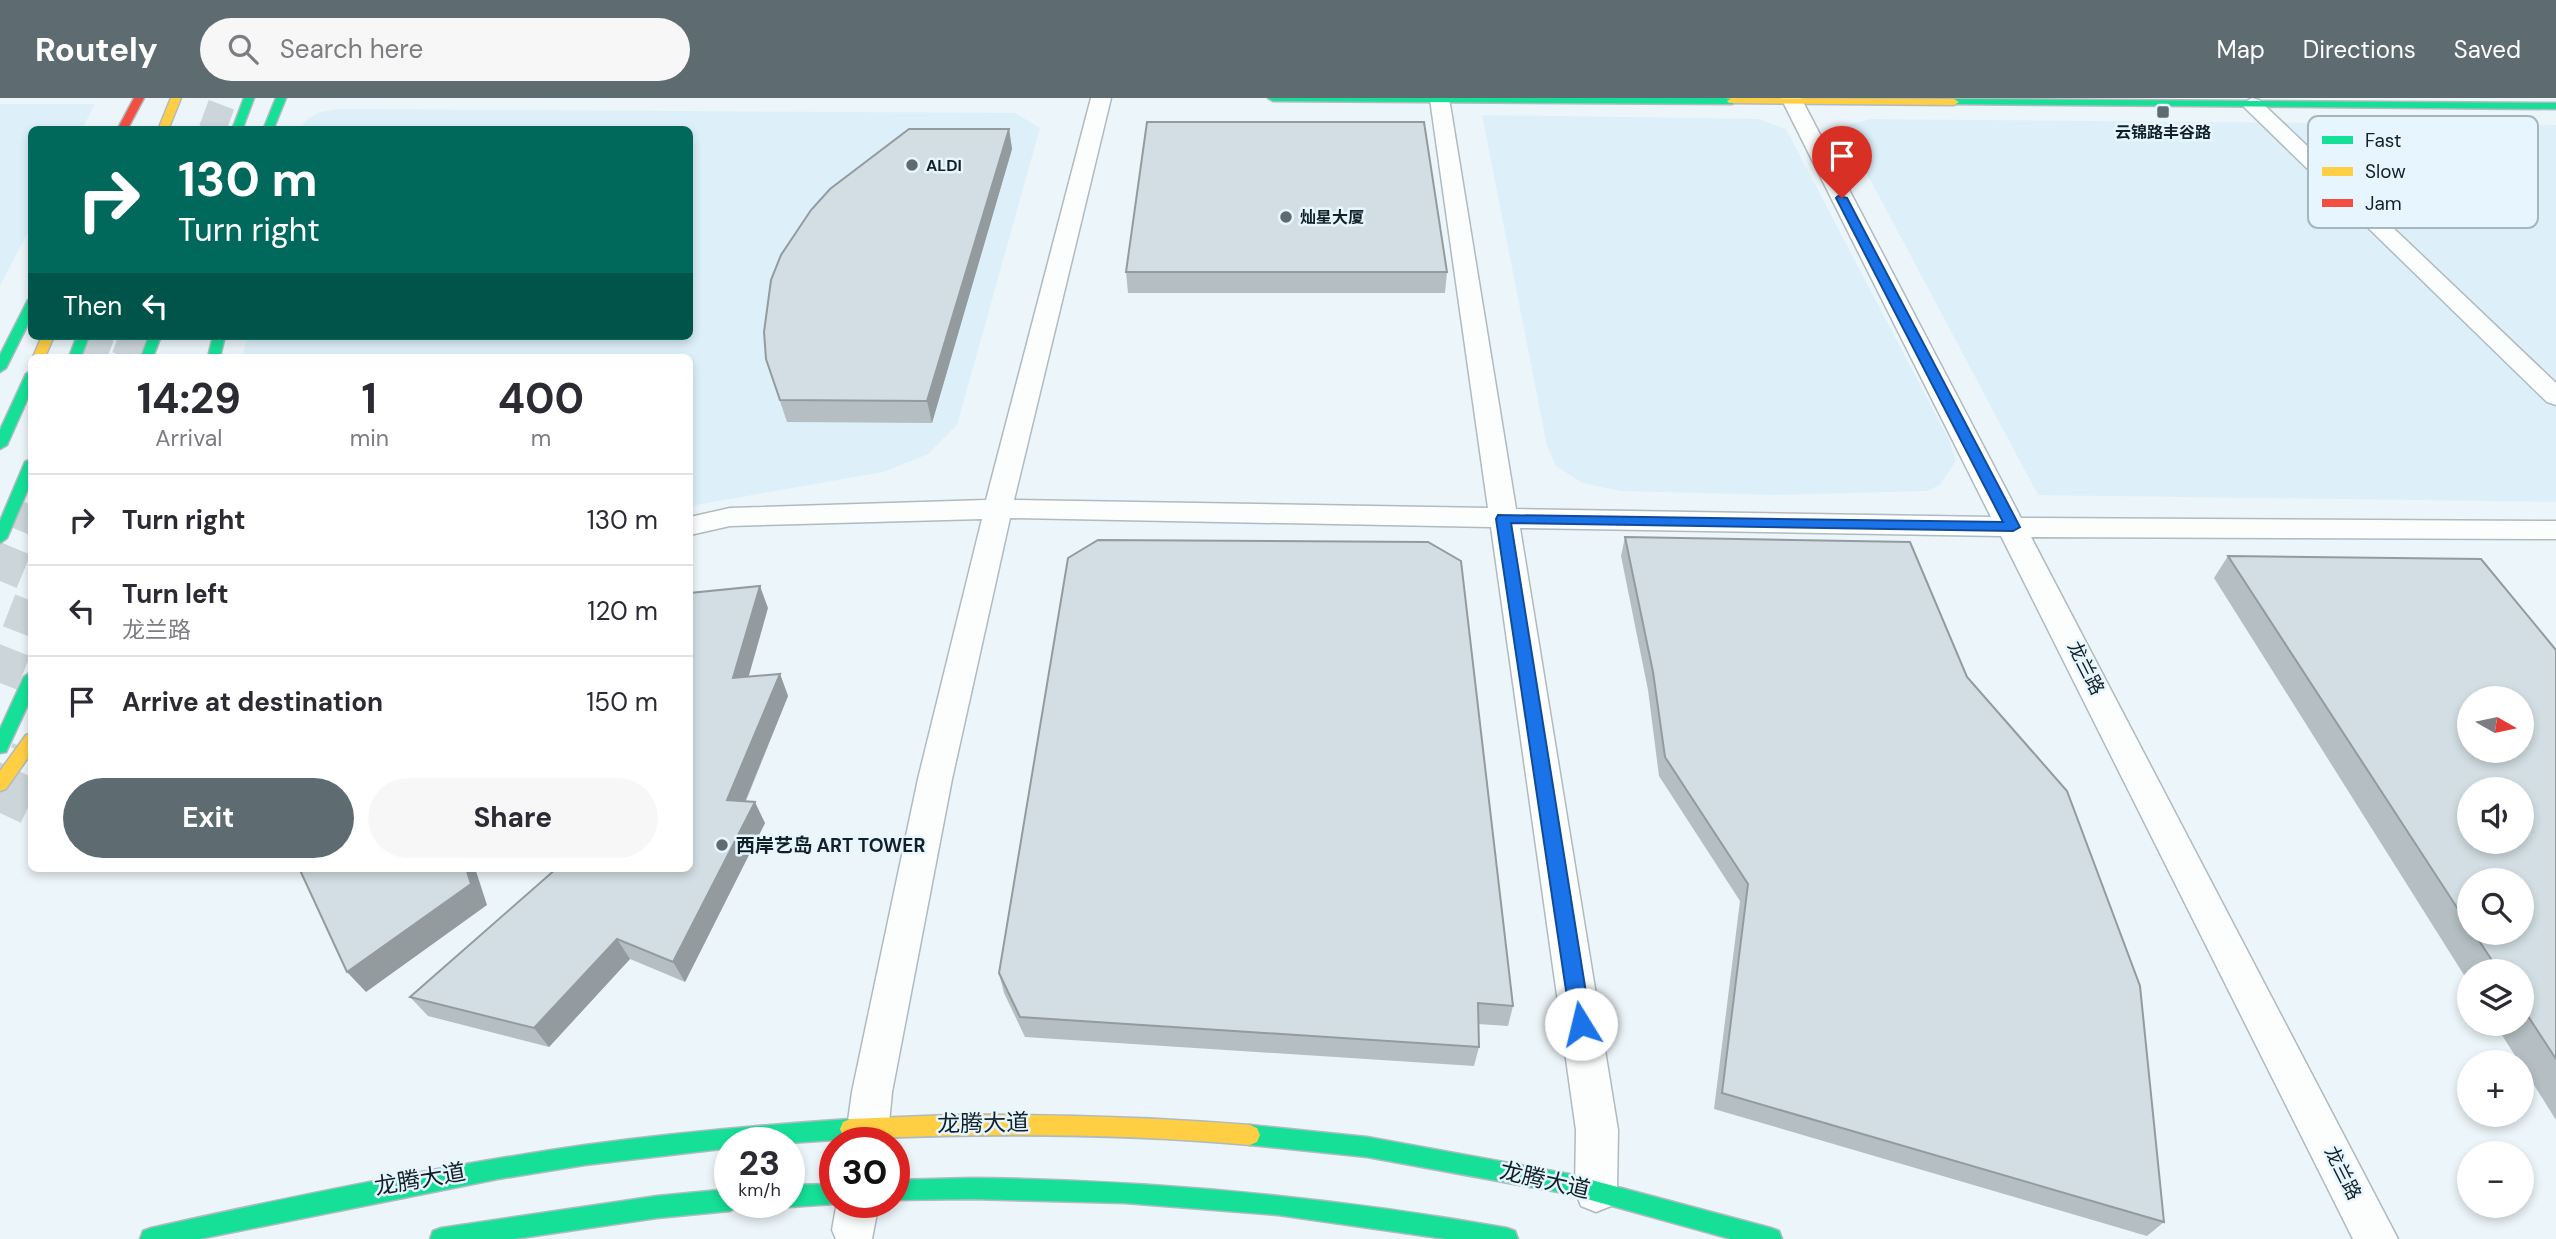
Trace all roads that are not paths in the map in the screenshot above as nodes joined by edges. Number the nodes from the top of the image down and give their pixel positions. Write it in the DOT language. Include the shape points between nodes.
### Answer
graph roads {
  1 [pos="139,98"];
  2 [pos="249,98"];
  3 [pos="281,98"];
  4 [pos="1101,98"];
  5 [pos="1273,98"];
  6 [pos="1440,99"];
  7 [pos="1792,99"];
  8 [pos="174,103"];
  9 [pos="2252,104"];
  10 [pos="2556,106"];
  11 [pos="126,126"];
  12 [pos="158,126"];
  13 [pos="165,126"];
  14 [pos="238,126"];
  15 [pos="271,126"];
  16 [pos="2308,158"];
  17 [pos="2381,228"];
  18 [pos="28,311"];
  19 [pos="0,368"];
  20 [pos="28,383"];
  21 [pos="2556,397"];
  22 [pos="0,446"];
  23 [pos="28,472"];
  24 [pos="998,509"];
  25 [pos="1503,519"];
  26 [pos="693,525"];
  27 [pos="2013,527"];
  28 [pos="2556,530"];
  29 [pos="0,538"];
  30 [pos="28,686"];
  31 [pos="28,745"];
  32 [pos="0,747"];
  33 [pos="0,784"];
  34 [pos="868,1127"];
  35 [pos="910,1129"];
  36 [pos="819,1136"];
  37 [pos="910,1190"];
  38 [pos="1597,1191"];
  39 [pos="714,1202"];
  40 [pos="151,1239"];
  41 [pos="441,1239"];
  42 [pos="1507,1239"];
  43 [pos="1771,1239"];
  44 [pos="2376,1239"];
  1 -- 11 [label="main road"];
  2 -- 14 [label="main road"];
  3 -- 15 [label="main road"];
  4 -- 24 [label="street"];
  5 -- 6 [label="main road"];
  6 -- 7 [label="main road"];
  6 -- 25 [label="street"];
  7 -- 9 [label="main road"];
  7 -- 27 [label="street, 龙兰路"];
  8 -- 12 [label="main road"];
  8 -- 13 [label="main road"];
  9 -- 10 [label="main road"];
  9 -- 16 [label="street"];
  17 -- 21 [label="street"];
  18 -- 19 [label="main road"];
  20 -- 22 [label="main road"];
  23 -- 29 [label="main road"];
  24 -- 25 [label="street"];
  24 -- 26 [label="street" via="730,517"];
  24 -- 34 [label="street" via="935,779"];
  25 -- 27 [label="street"];
  25 -- 38 [label="street" via="1597,1130"];
  27 -- 28 [label="street"];
  27 -- 44 [label="street, 龙兰路"];
  30 -- 32 [label="main road"];
  31 -- 33 [label="main road"];
  35 -- 38 [label="main road, 龙腾大道" via="974,1121 1223,1129 1447,1159"];
  36 -- 40 [label="main road, 龙腾大道" via="670,1140 523,1160 410,1179"];
  37 -- 42 [label="main road" via="1056,1186 1214,1194 1334,1208"];
  38 -- 43 [label="main road, 龙腾大道"];
  39 -- 41 [label="main road"];
}
